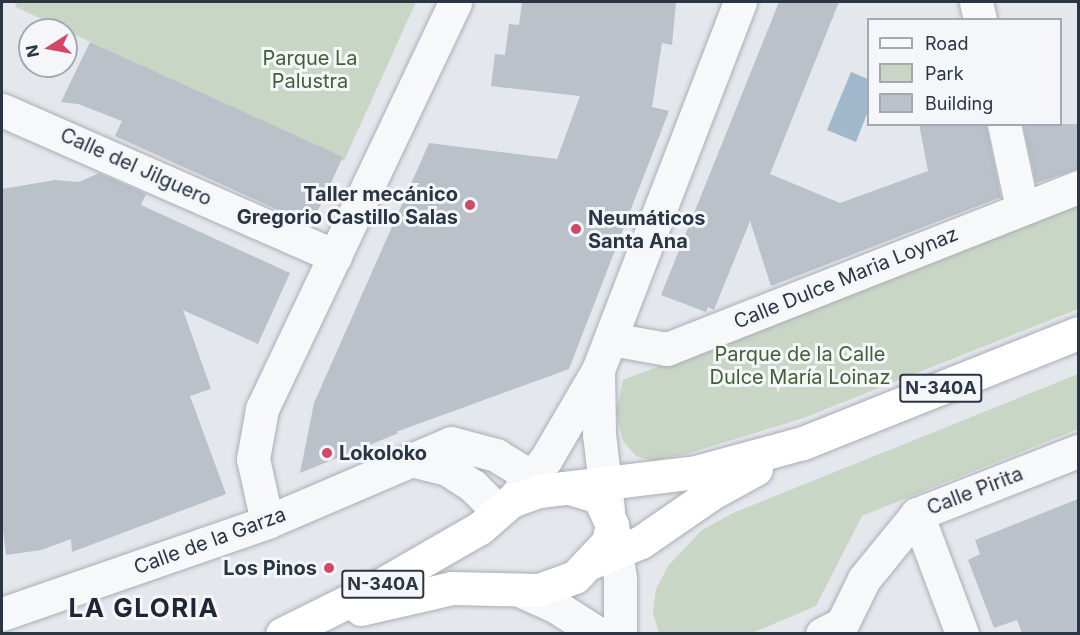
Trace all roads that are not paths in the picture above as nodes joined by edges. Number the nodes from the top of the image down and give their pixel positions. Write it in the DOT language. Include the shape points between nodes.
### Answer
graph roads {
  1 [pos="455,2"];
  2 [pos="740,2"];
  3 [pos="976,2"];
  4 [pos="980,18"];
  5 [pos="2,110"];
  6 [pos="1004,126"];
  7 [pos="1078,187"];
  8 [pos="1022,208"];
  9 [pos="335,256"];
  10 [pos="1078,333"];
  11 [pos="611,339"];
  12 [pos="598,370"];
  13 [pos="803,443"];
  14 [pos="1078,451"];
  15 [pos="415,461"];
  16 [pos="521,500"];
  17 [pos="929,510"];
  18 [pos="267,522"];
  19 [pos="606,526"];
  20 [pos="511,590"];
  21 [pos="2,614"];
  22 [pos="843,630"];
  23 [pos="282,633"];
  24 [pos="288,633"];
  25 [pos="599,633"];
  26 [pos="620,633"];
  27 [pos="962,633"];
  1 -- 9 [label="street"];
  2 -- 11 [label="street"];
  3 -- 4 [label="street"];
  5 -- 9 [label="street, Calle del Jilguero"];
  6 -- 8 [label="street"];
  7 -- 8 [label="street, Calle Dulce Maria Loynaz"];
  8 -- 11 [label="street, Calle Dulce Maria Loynaz" via="667,349"];
  9 -- 18 [label="street" via="262,409 253,459"];
  10 -- 13 [label="highway, N-340A"];
  11 -- 12 [label="street"];
  12 -- 16 [label="street"];
  12 -- 19 [label="street"];
  13 -- 19 [label="highway, N-340A" via="696,472"];
  13 -- 19 [label="highway, N-340A" via="712,493 641,542"];
  14 -- 17 [label="street, Calle Pirita"];
  15 -- 16 [label="street" via="447,468 473,486"];
  15 -- 16 [label="street, Calle de la Garza" via="451,443 496,455"];
  15 -- 18 [label="street, Calle de la Garza"];
  16 -- 19 [label="highway, N-340A"];
  16 -- 20 [label="highway" via="474,541 474,567 485,580"];
  16 -- 23 [label="highway, N-340A" via="341,607"];
  17 -- 22 [label="street, Calle Pirita" via="864,579"];
  17 -- 27 [label="street"];
  18 -- 21 [label="street, Calle de la Garza"];
  19 -- 20 [label="highway, N-340A" via="575,577 539,590"];
  19 -- 26 [label="street"];
  20 -- 24 [label="highway, N-340A" via="452,588 368,607"];
  20 -- 25 [label="street" via="555,606"];
}
